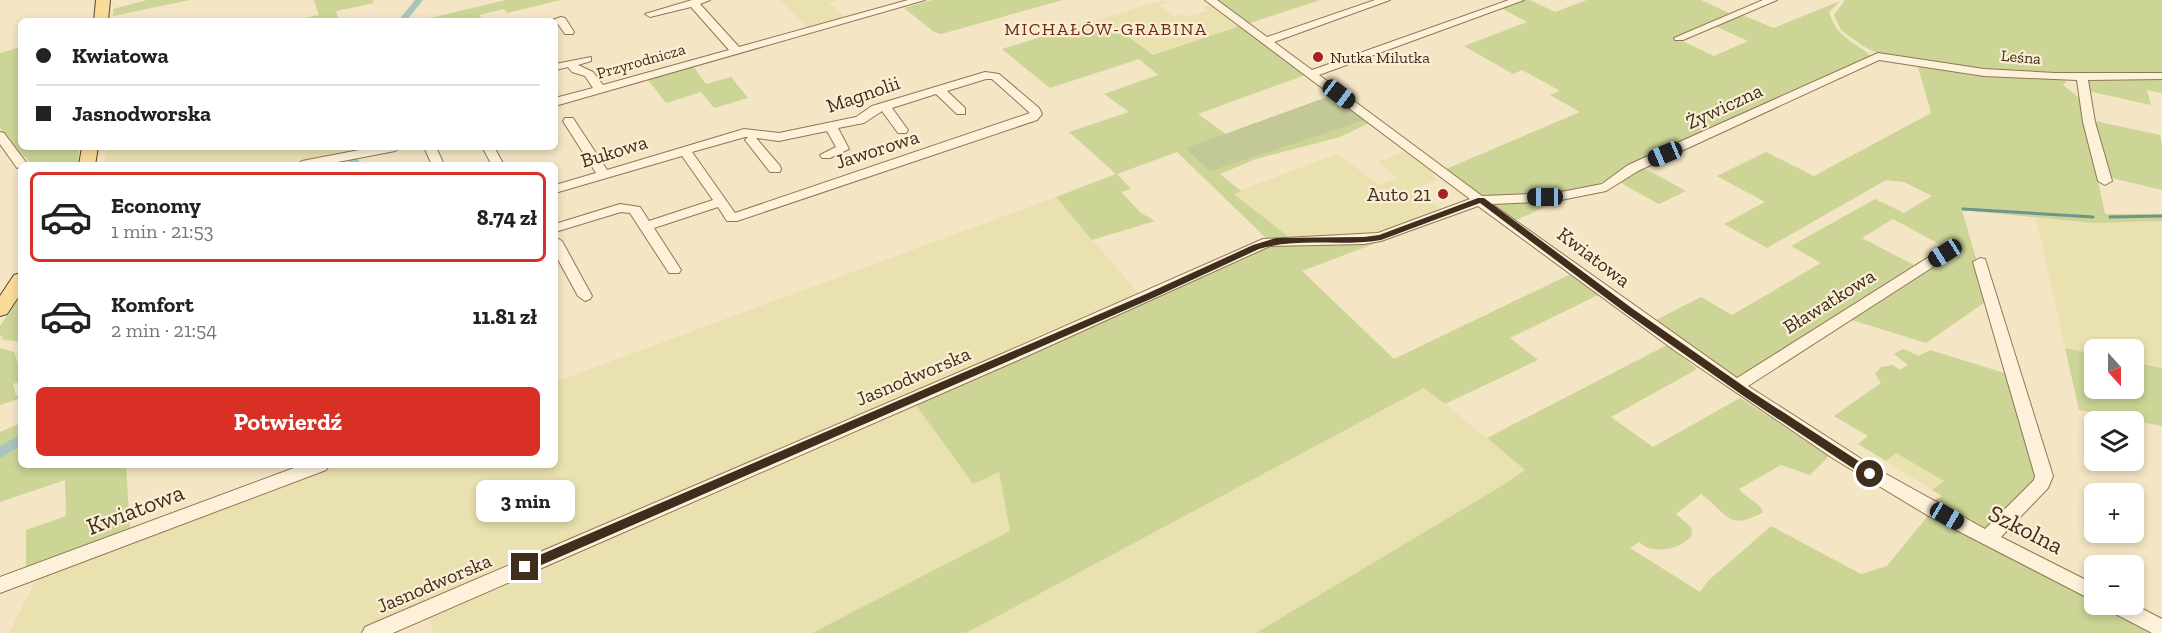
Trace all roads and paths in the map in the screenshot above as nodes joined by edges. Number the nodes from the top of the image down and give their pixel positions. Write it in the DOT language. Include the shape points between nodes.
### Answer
graph roads {
  1 [pos="103,0"];
  2 [pos="705,0"];
  3 [pos="920,0"];
  4 [pos="1210,0"];
  5 [pos="1384,0"];
  6 [pos="1519,0"];
  7 [pos="1772,0"];
  8 [pos="693,3"];
  9 [pos="650,14"];
  10 [pos="101,18"];
  11 [pos="558,20"];
  12 [pos="569,32"];
  13 [pos="1679,38"];
  14 [pos="1266,40"];
  15 [pos="736,51"];
  16 [pos="1878,56"];
  17 [pos="587,59"];
  18 [pos="571,63"];
  19 [pos="558,67"];
  20 [pos="1311,74"];
  21 [pos="2162,76"];
  22 [pos="2082,78"];
  23 [pos="600,89"];
  24 [pos="938,89"];
  25 [pos="558,101"];
  26 [pos="885,106"];
  27 [pos="962,111"];
  28 [pos="1033,117"];
  29 [pos="569,122"];
  30 [pos="831,126"];
  31 [pos="902,130"];
  32 [pos="0,136"];
  33 [pos="772,138"];
  34 [pos="751,140"];
  35 [pos="382,150"];
  36 [pos="684,150"];
  37 [pos="826,154"];
  38 [pos="764,155"];
  39 [pos="20,162"];
  40 [pos="319,162"];
  41 [pos="776,169"];
  42 [pos="603,174"];
  43 [pos="2105,181"];
  44 [pos="558,188"];
  45 [pos="1481,200"];
  46 [pos="721,202"];
  47 [pos="646,226"];
  48 [pos="558,227"];
  49 [pos="558,246"];
  50 [pos="1945,253"];
  51 [pos="1980,262"];
  52 [pos="674,270"];
  53 [pos="18,283"];
  54 [pos="585,296"];
  55 [pos="0,310"];
  56 [pos="1736,386"];
  57 [pos="312,468"];
  58 [pos="1966,527"];
  59 [pos="1988,538"];
  60 [pos="0,585"];
  61 [pos="2084,589"];
  62 [pos="2136,615"];
  63 [pos="2162,629"];
  64 [pos="372,633"];
  1 -- 10 [label="main road"];
  2 -- 8 [label="street"];
  3 -- 15 [label="street, Przyrodnicza"];
  4 -- 14 [label="street, Kwiatowa"];
  5 -- 14 [label="street"];
  6 -- 20 [label="street"];
  7 -- 13 [label="street"];
  8 -- 9 [label="street"];
  8 -- 15 [label="street"];
  11 -- 12 [label="street"];
  14 -- 20 [label="street, Kwiatowa"];
  15 -- 23 [label="street, Przyrodnicza"];
  16 -- 22 [label="street, Leśna" via="1918,66"];
  16 -- 45 [label="street, Żywiczna" via="1633,168 1606,187 1556,197"];
  17 -- 18 [label="street"];
  18 -- 19 [label="street"];
  18 -- 23 [label="street" via="576,70 589,74"];
  20 -- 45 [label="street, Kwiatowa"];
  21 -- 22 [label="street, Leśna"];
  22 -- 43 [label="street"];
  23 -- 25 [label="street, Przyrodnicza"];
  24 -- 26 [label="street, Magnolii"];
  24 -- 27 [label="street"];
  24 -- 28 [label="street, Magnolii" via="991,75 1035,111"];
  26 -- 30 [label="street, Magnolii" via="860,120"];
  26 -- 31 [label="street"];
  28 -- 46 [label="street, Jaworowa" via="732,218"];
  29 -- 42 [label="street"];
  30 -- 33 [label="street, Magnolii"];
  30 -- 37 [label="street" via="843,149"];
  32 -- 39 [label="street"];
  33 -- 36 [label="street, Magnolii" via="744,132"];
  33 -- 38 [label="street" via="773,148"];
  34 -- 38 [label="street"];
  35 -- 40 [label="street"];
  36 -- 42 [label="street, Bukowa"];
  36 -- 46 [label="street"];
  38 -- 41 [label="street"];
  42 -- 44 [label="street, Bukowa"];
  45 -- 56 [label="street, Kwiatowa"];
  45 -- 64 [label="street, Jasnodworska" via="1381,237 1276,241 1256,247"];
  46 -- 47 [label="street"];
  47 -- 48 [label="street" via="638,212 628,207"];
  47 -- 52 [label="street"];
  49 -- 54 [label="street"];
  50 -- 56 [label="street, Bławatkowa"];
  51 -- 59 [label="street" via="2044,476 2042,483"];
  53 -- 55 [label="main road"];
  56 -- 58 [label="street, Kwiatowa" via="1870,474"];
  57 -- 60 [label="street, Kwiatowa"];
  58 -- 59 [label="street, Szkolna"];
  59 -- 61 [label="street, Szkolna"];
  62 -- 63 [label="street"];
}
